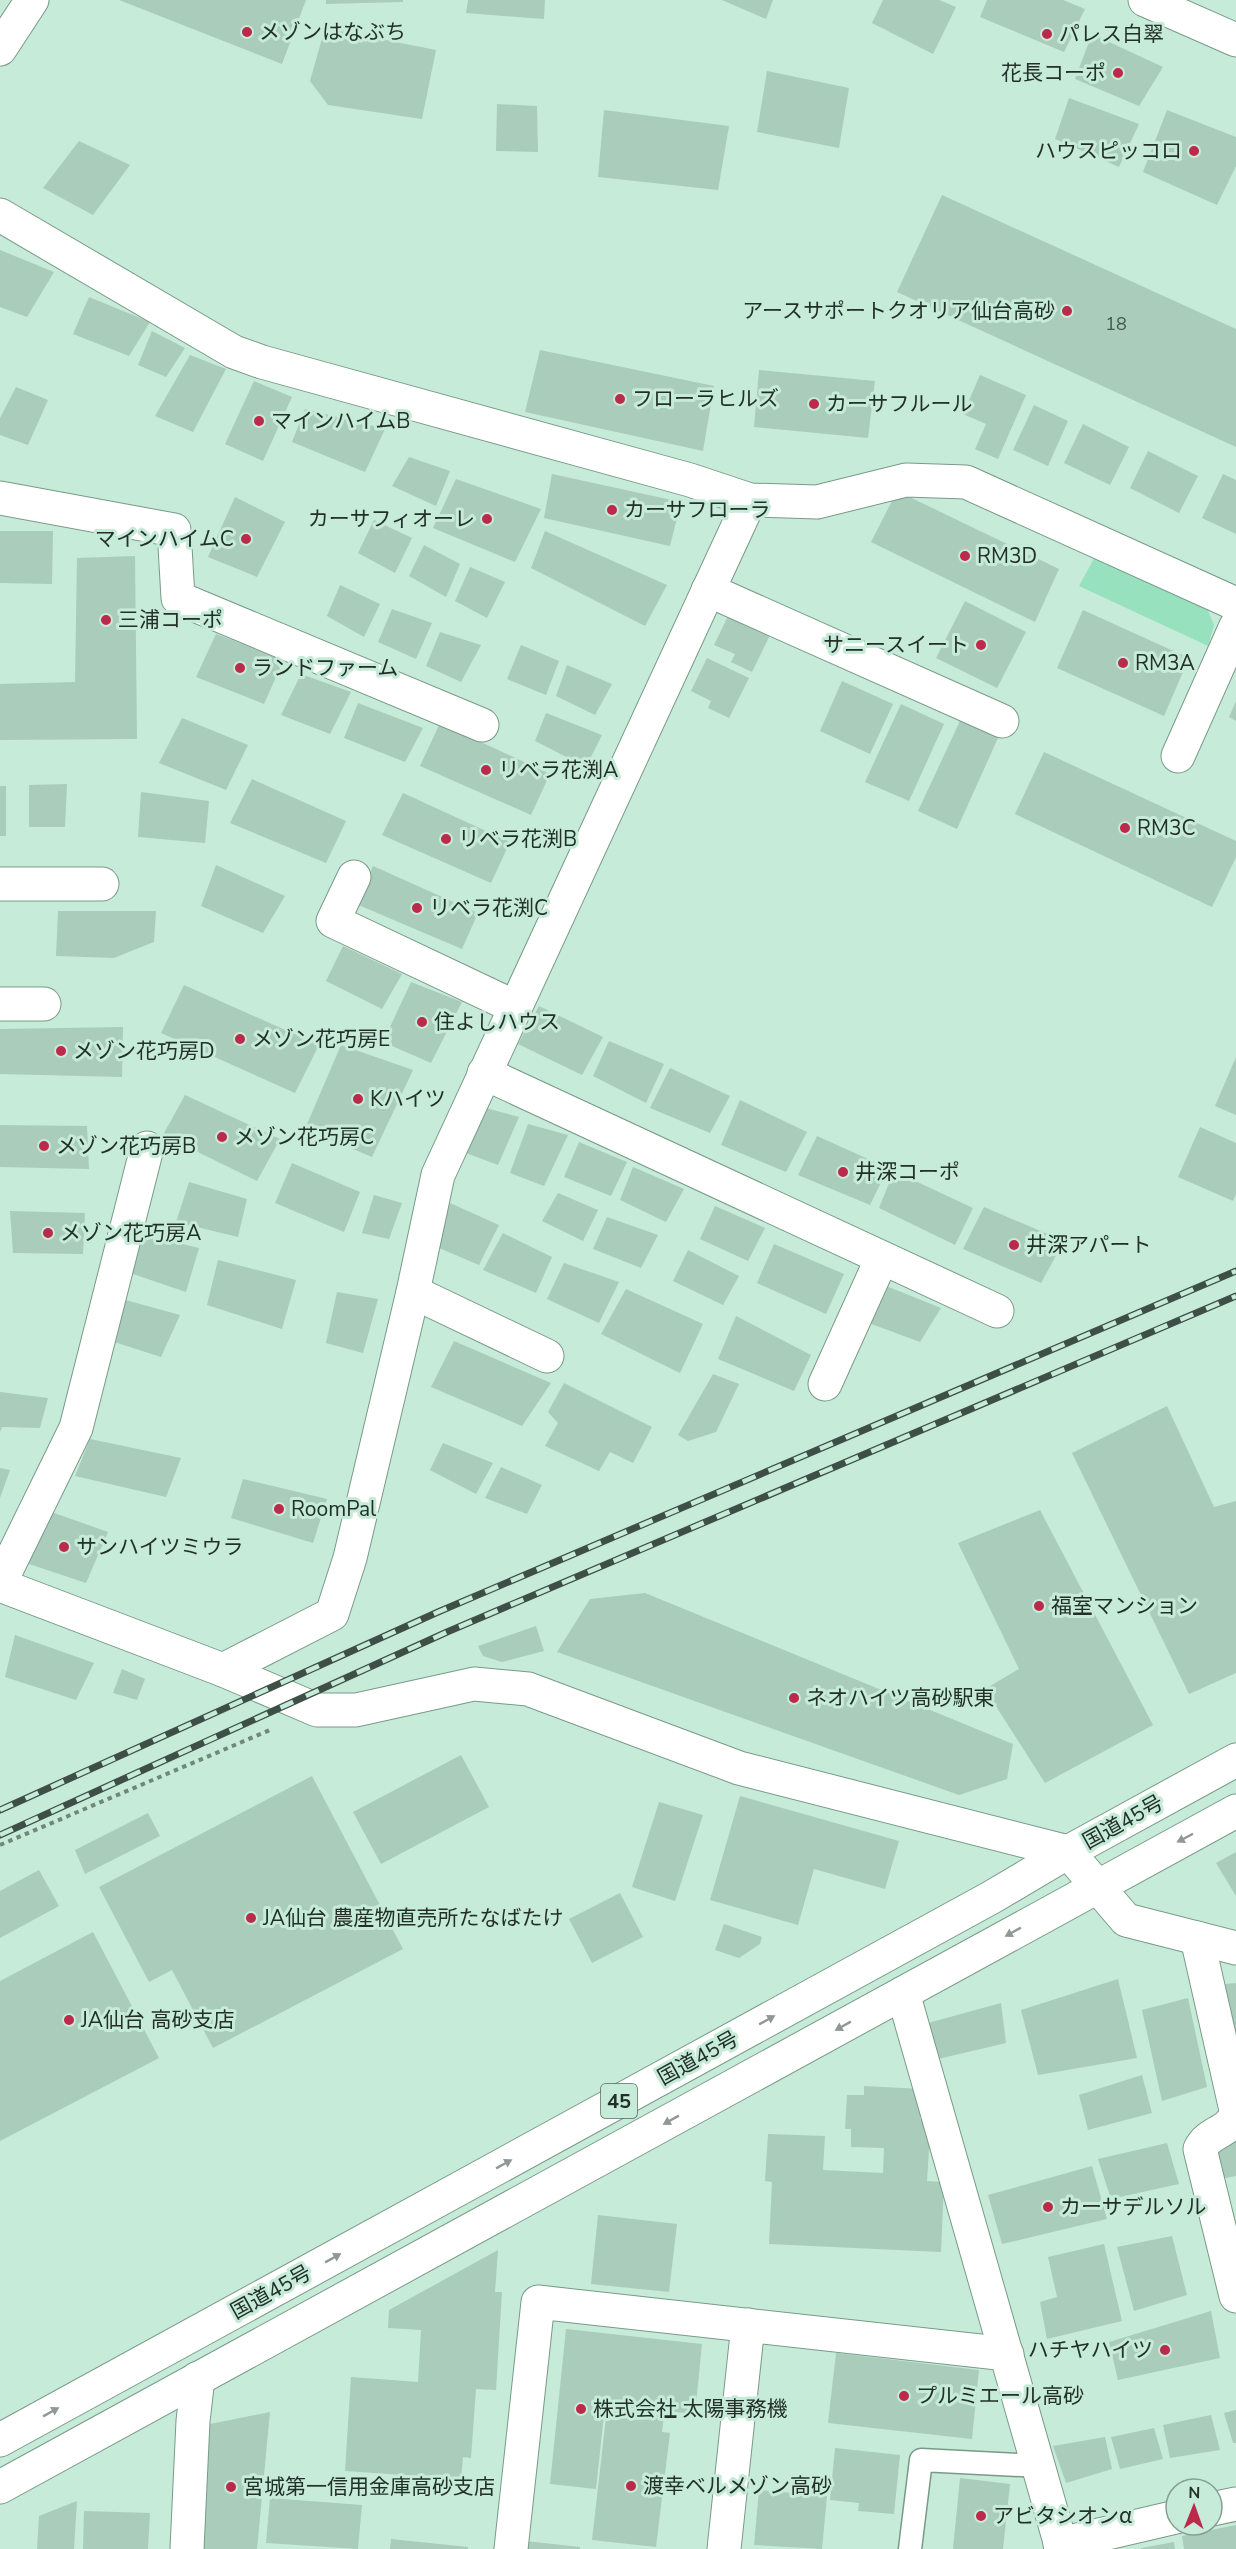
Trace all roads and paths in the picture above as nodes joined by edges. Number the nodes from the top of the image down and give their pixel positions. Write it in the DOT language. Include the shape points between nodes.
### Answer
graph roads {
  1 [pos="32,0"];
  2 [pos="1145,0"];
  3 [pos="1236,40"];
  4 [pos="0,50"];
  5 [pos="0,215"];
  6 [pos="0,498"];
  7 [pos="750,500"];
  8 [pos="708,590"];
  9 [pos="1236,604"];
  10 [pos="1236,626"];
  11 [pos="1002,721"];
  12 [pos="482,725"];
  13 [pos="1179,756"];
  14 [pos="354,877"];
  15 [pos="0,884"];
  16 [pos="102,885"];
  17 [pos="0,1004"];
  18 [pos="44,1004"];
  19 [pos="515,1007"];
  20 [pos="484,1073"];
  21 [pos="147,1148"];
  22 [pos="882,1258"];
  23 [pos="413,1292"];
  24 [pos="997,1311"];
  25 [pos="547,1356"];
  26 [pos="825,1384"];
  27 [pos="0,1584"];
  28 [pos="224,1670"];
  29 [pos="317,1710"];
  30 [pos="1236,1760"];
  31 [pos="1236,1811"];
  32 [pos="0,1845"];
  33 [pos="1068,1852"];
  34 [pos="1095,1886"];
  35 [pos="1197,1938"];
  36 [pos="1236,1948"];
  37 [pos="903,1993"];
  38 [pos="1236,2110"];
  39 [pos="1236,2115"];
  40 [pos="1236,2296"];
  41 [pos="748,2325"];
  42 [pos="1007,2354"];
  43 [pos="198,2378"];
  44 [pos="0,2440"];
  45 [pos="1039,2466"];
  46 [pos="0,2487"];
  47 [pos="1164,2520"];
  48 [pos="1061,2546"];
  49 [pos="187,2549"];
  50 [pos="511,2549"];
  51 [pos="724,2549"];
  52 [pos="910,2549"];
  1 -- 4 [label="main road"];
  2 -- 3 [label="main road"];
  5 -- 7 [label="main road" via="234,351 262,362"];
  6 -- 12 [label="main road" via="174,530 178,598"];
  7 -- 8 [label="main road"];
  7 -- 9 [label="main road" via="817,502 906,480 966,482"];
  8 -- 11 [label="main road"];
  8 -- 19 [label="main road"];
  10 -- 13 [label="main road"];
  14 -- 19 [label="main road" via="333,921"];
  15 -- 16 [label="main road"];
  17 -- 18 [label="main road"];
  19 -- 20 [label="main road"];
  20 -- 22 [label="main road"];
  20 -- 23 [label="main road" via="438,1175"];
  21 -- 27 [label="main road" via="76,1428"];
  22 -- 24 [label="main road"];
  22 -- 26 [label="main road"];
  23 -- 25 [label="main road"];
  23 -- 28 [label="main road" via="350,1558 332,1614"];
  27 -- 28 [label="main road"];
  28 -- 29 [label="main road"];
  29 -- 32 [label="path"];
  29 -- 33 [label="main road" via="356,1710 474,1684 528,1689 739,1768"];
  30 -- 33 [label="main road, 国道45号 / 45"];
  31 -- 34 [label="main road, 国道45号 / 45, one-way"];
  33 -- 34 [label="main road"];
  44 -- 33 [label="main road, 国道45号 / 45, one-way" via="992,1898"];
  34 -- 35 [label="main road" via="1126,1920"];
  34 -- 37 [label="main road, 国道45号 / 45, one-way"];
  35 -- 36 [label="main road"];
  35 -- 38 [label="main road"];
  37 -- 42 [label="main road"];
  37 -- 43 [label="main road, 国道45号 / 45, one-way"];
  39 -- 40 [label="main road" via="1231,2126 1204,2139 1200,2149"];
  41 -- 42 [label="main road"];
  41 -- 50 [label="main road" via="538,2302"];
  41 -- 51 [label="main road"];
  42 -- 45 [label="main road"];
  43 -- 46 [label="main road, 国道45号 / 45"];
  43 -- 49 [label="main road"];
  45 -- 48 [label="main road"];
  45 -- 52 [label="lane" via="921,2460"];
  47 -- 48 [label="main road"];
}
